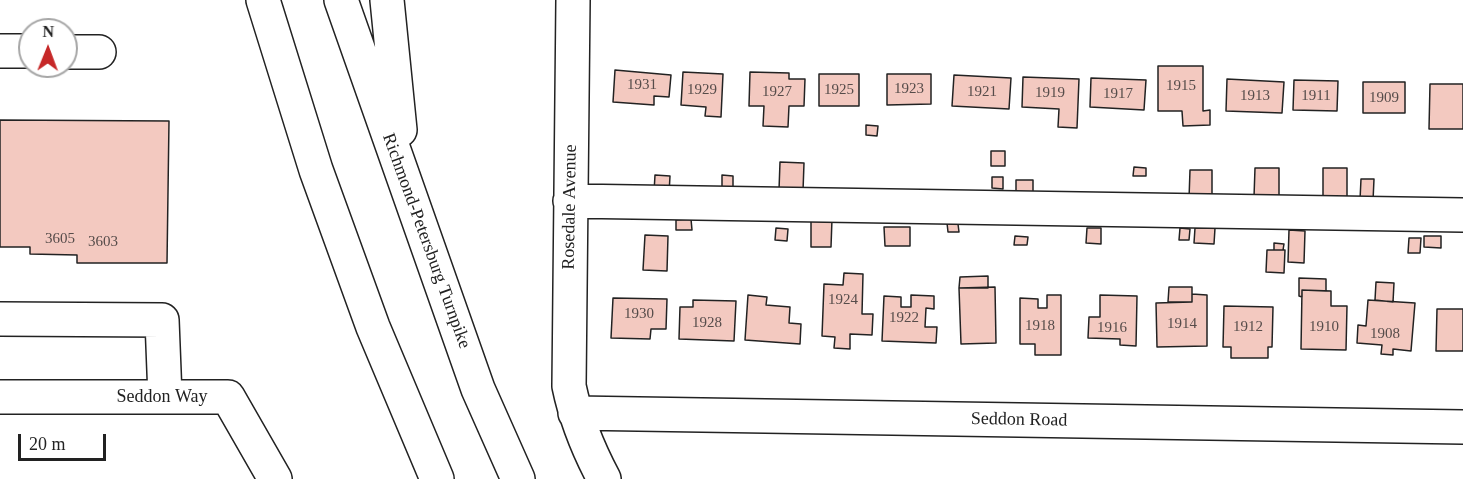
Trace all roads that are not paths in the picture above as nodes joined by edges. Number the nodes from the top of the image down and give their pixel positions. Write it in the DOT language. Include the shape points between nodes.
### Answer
graph roads {
  1 [pos="263,0"];
  2 [pos="341,0"];
  3 [pos="387,0"];
  4 [pos="573,0"];
  5 [pos="0,51"];
  6 [pos="18,51"];
  7 [pos="78,52"];
  8 [pos="99,52"];
  9 [pos="406,189"];
  10 [pos="570,201"];
  11 [pos="1463,215"];
  12 [pos="0,319"];
  13 [pos="0,397"];
  14 [pos="165,397"];
  15 [pos="575,413"];
  16 [pos="1463,427"];
  17 [pos="275,479"];
  18 [pos="437,479"];
  19 [pos="518,479"];
  20 [pos="604,479"];
  1 -- 18 [label="main road" via="316,170 373,327"];
  2 -- 9 [label="main road, Richmond-Petersburg Turnpike"];
  3 -- 9 [label="main road"];
  4 -- 10 [label="main road, Rosedale Avenue"];
  5 -- 6 [label="main road"];
  7 -- 8 [label="main road"];
  9 -- 19 [label="main road, Richmond-Petersburg Turnpike" via="478,389"];
  10 -- 11 [label="main road"];
  10 -- 15 [label="main road, Rosedale Avenue" via="568,355"];
  12 -- 14 [label="main road" via="162,320"];
  13 -- 14 [label="main road, Seddon Way"];
  14 -- 17 [label="main road, Seddon Way" via="228,397"];
  15 -- 16 [label="main road, Seddon Road"];
  15 -- 20 [label="main road, Rosedale Avenue"];
}
